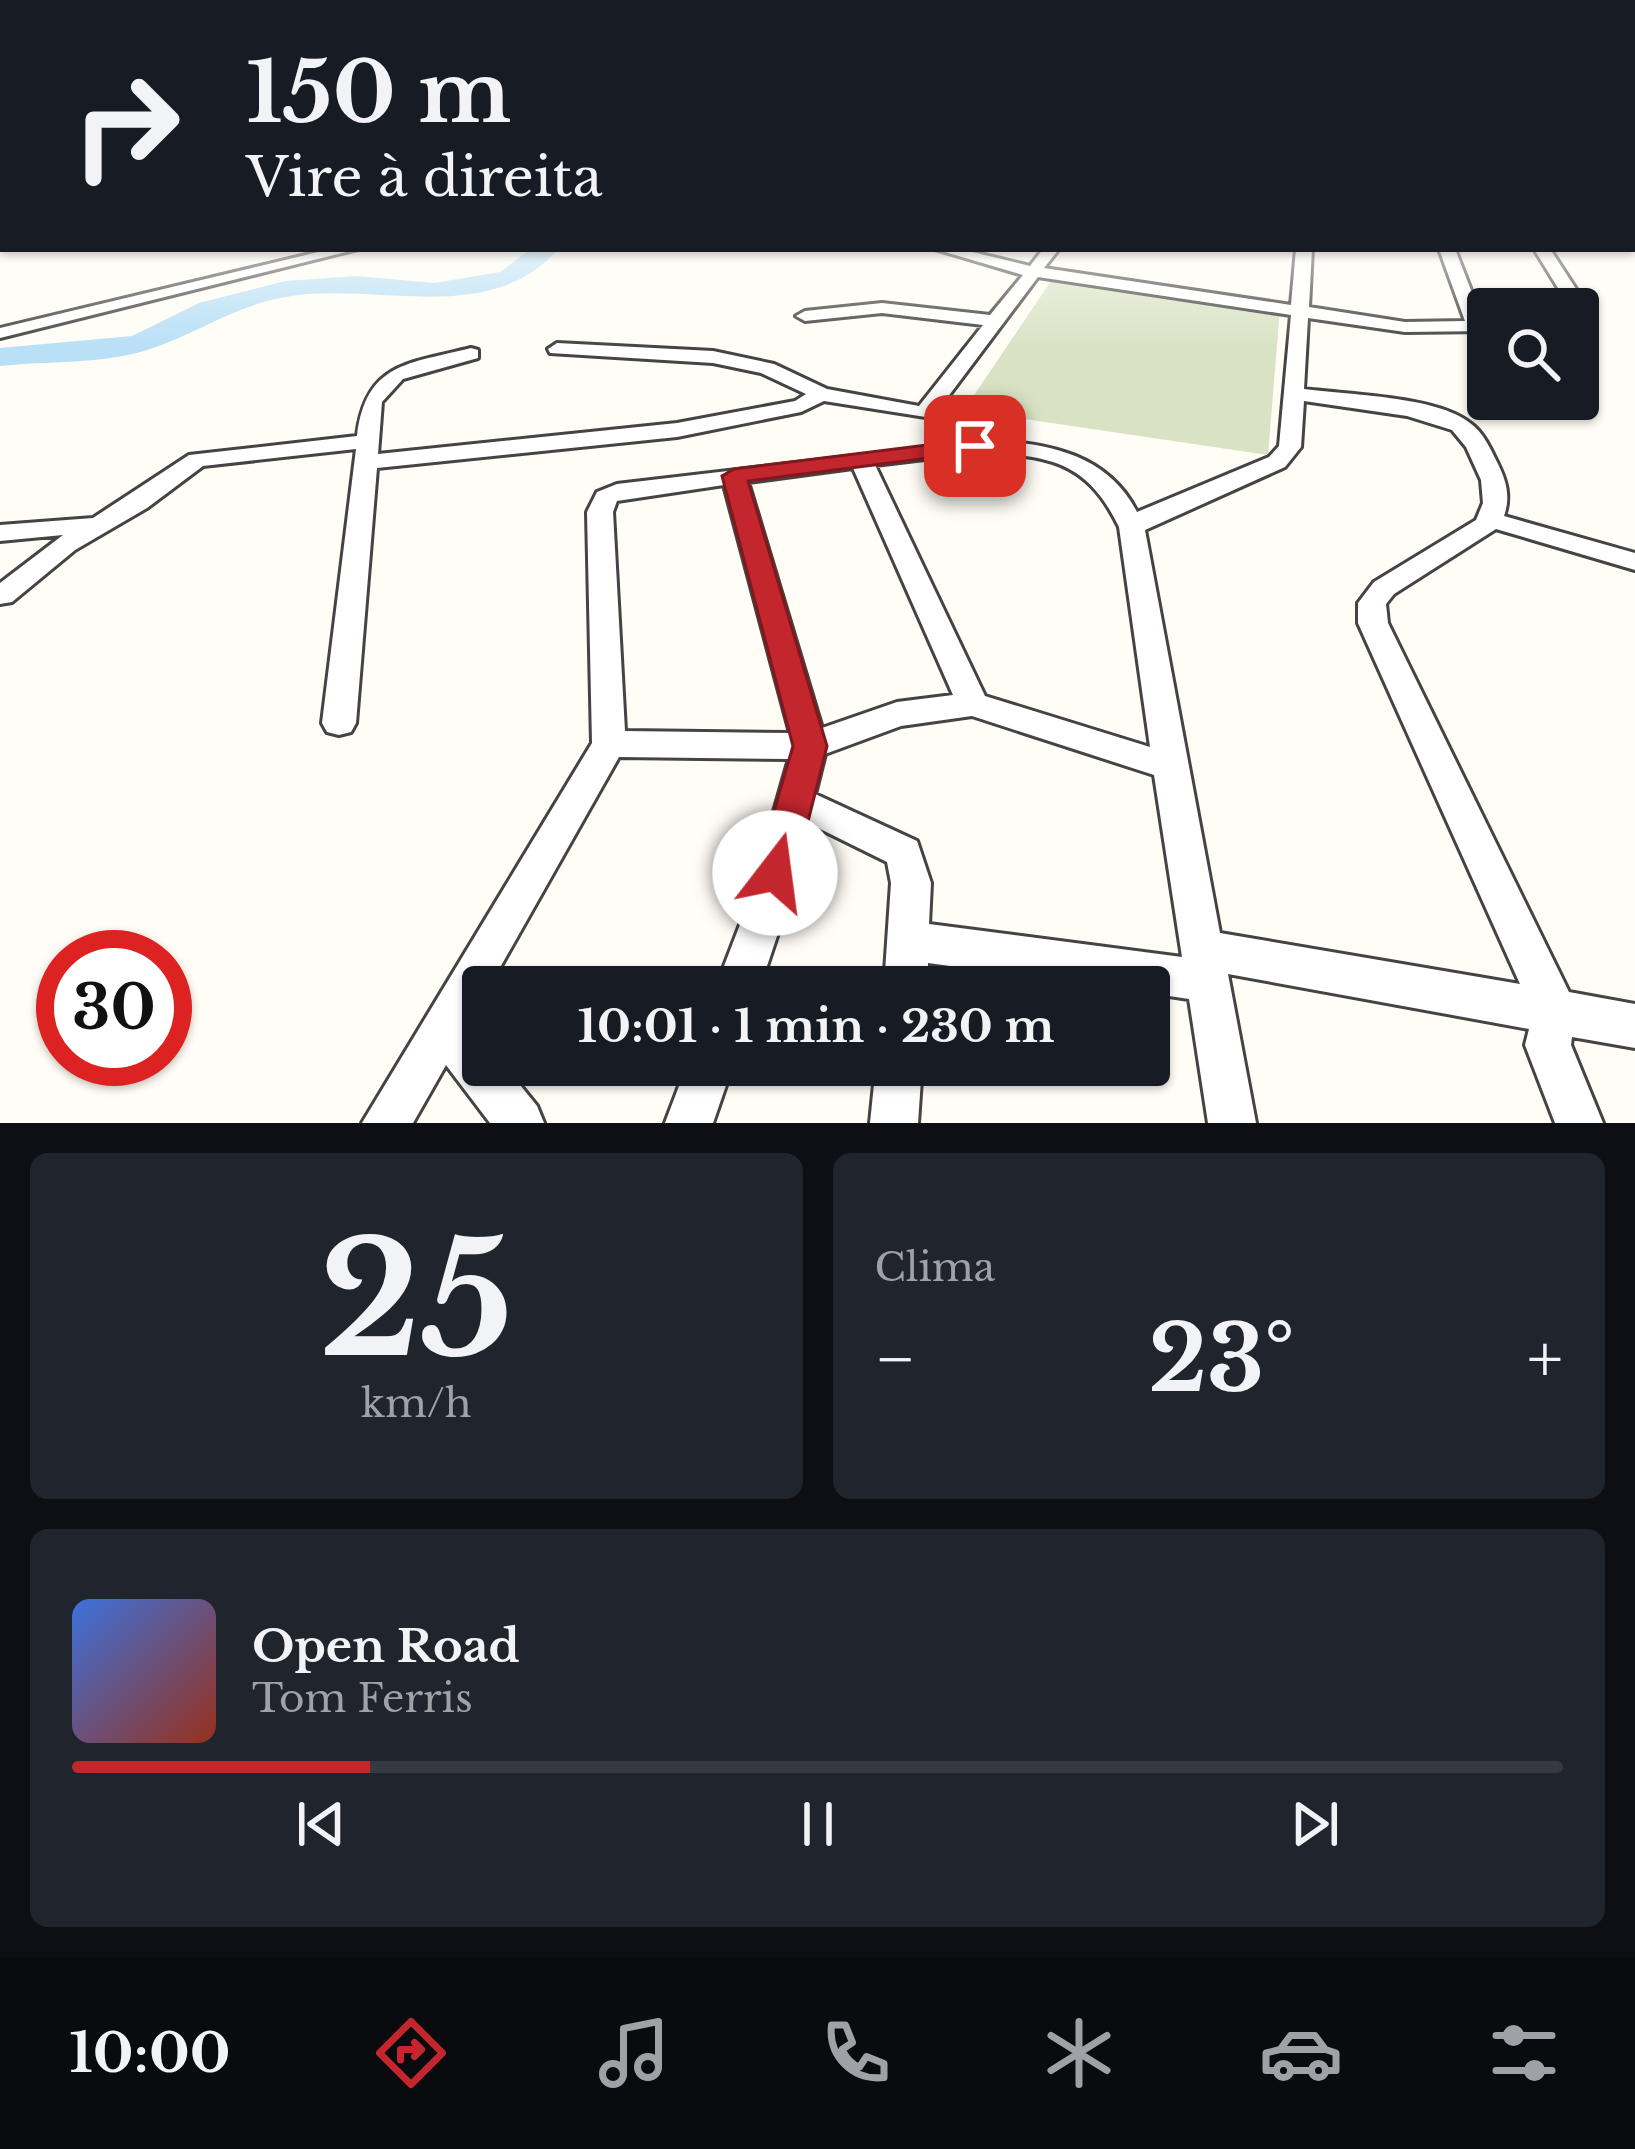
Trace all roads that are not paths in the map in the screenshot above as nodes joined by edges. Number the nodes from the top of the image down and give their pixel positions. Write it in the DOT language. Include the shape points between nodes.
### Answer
graph roads {
  1 [pos="338,252"];
  2 [pos="955,252"];
  3 [pos="1048,252"];
  4 [pos="1304,252"];
  5 [pos="1448,252"];
  6 [pos="1544,252"];
  7 [pos="1030,271"];
  8 [pos="1567,288"];
  9 [pos="1467,294"];
  10 [pos="1302,308"];
  11 [pos="805,316"];
  12 [pos="994,321"];
  13 [pos="1467,327"];
  14 [pos="0,333"];
  15 [pos="557,349"];
  16 [pos="471,354"];
  17 [pos="821,394"];
  18 [pos="1296,394"];
  19 [pos="368,452"];
  20 [pos="862,461"];
  21 [pos="734,476"];
  22 [pos="1491,520"];
  23 [pos="99,524"];
  24 [pos="1132,527"];
  25 [pos="0,533"];
  26 [pos="1635,562"];
  27 [pos="2,596"];
  28 [pos="973,704"];
  29 [pos="339,723"];
  30 [pos="609,744"];
  31 [pos="810,746"];
  32 [pos="1171,767"];
  33 [pos="795,801"];
  34 [pos="910,940"];
  35 [pos="1208,965"];
  36 [pos="746,966"];
  37 [pos="908,966"];
  38 [pos="1555,1012"];
  39 [pos="443,1025"];
  40 [pos="1635,1027"];
  41 [pos="702,1086"];
  42 [pos="897,1086"];
  43 [pos="386,1123"];
  44 [pos="520,1123"];
  45 [pos="689,1123"];
  46 [pos="894,1123"];
  47 [pos="1232,1123"];
  48 [pos="1579,1123"];
  1 -- 14 [label="street"];
  2 -- 7 [label="street"];
  3 -- 7 [label="street"];
  4 -- 10 [label="street"];
  5 -- 9 [label="street"];
  6 -- 8 [label="street"];
  7 -- 10 [label="street"];
  7 -- 12 [label="street"];
  10 -- 13 [label="street" via="1405,327"];
  10 -- 18 [label="street"];
  11 -- 12 [label="street" via="883,308"];
  12 -- 17 [label="street" via="924,413"];
  15 -- 17 [label="street" via="713,357 767,368"];
  16 -- 19 [label="street" via="411,369 380,387"];
  17 -- 19 [label="street" via="801,406 677,430"];
  18 -- 22 [label="street" via="1456,423 1497,491"];
  18 -- 24 [label="street" via="1290,447 1277,462"];
  19 -- 23 [label="street" via="207,457"];
  19 -- 29 [label="street"];
  20 -- 21 [label="street"];
  20 -- 24 [label="street" via="1017,447 1108,485"];
  20 -- 28 [label="street"];
  21 -- 30 [label="street" via="606,497 600,512"];
  21 -- 31 [label="street"];
  22 -- 26 [label="street"];
  22 -- 38 [label="street" via="1384,588 1372,603 1373,623"];
  23 -- 25 [label="street"];
  23 -- 27 [label="street"];
  24 -- 32 [label="street"];
  28 -- 31 [label="street" via="897,714"];
  28 -- 32 [label="street"];
  30 -- 31 [label="street"];
  30 -- 39 [label="street"];
  31 -- 33 [label="street"];
  32 -- 35 [label="street"];
  33 -- 34 [label="street" via="904,853"];
  33 -- 36 [label="street"];
  34 -- 35 [label="street"];
  34 -- 37 [label="street"];
  35 -- 38 [label="street"];
  35 -- 47 [label="street"];
  38 -- 40 [label="street"];
  38 -- 48 [label="street" via="1548,1046"];
  39 -- 43 [label="street"];
  39 -- 44 [label="street"];
  41 -- 45 [label="street"];
  42 -- 46 [label="street"];
}
